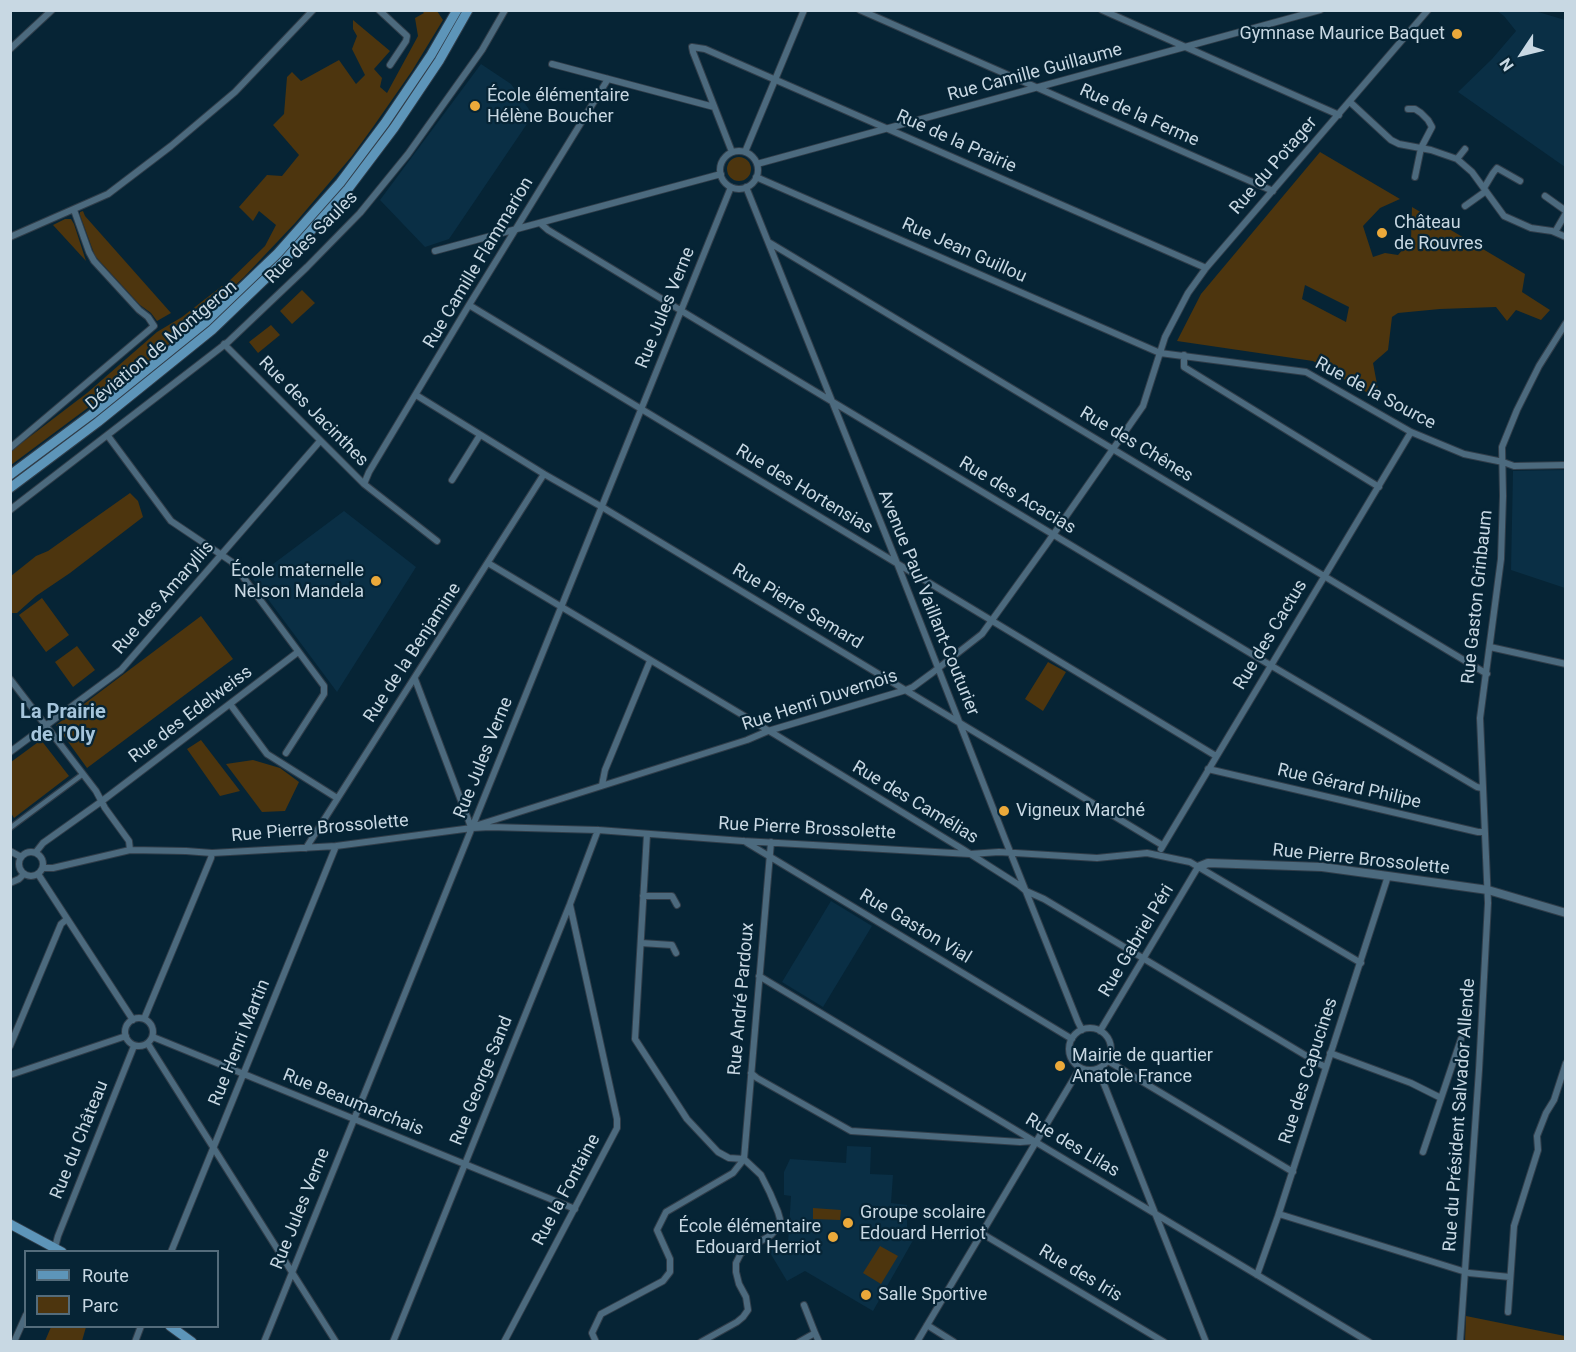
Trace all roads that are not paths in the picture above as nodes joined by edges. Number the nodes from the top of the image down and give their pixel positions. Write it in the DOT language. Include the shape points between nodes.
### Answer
graph roads {
  1 [pos="52,10"];
  2 [pos="313,10"];
  3 [pos="379,10"];
  4 [pos="457,10"];
  5 [pos="468,10"];
  6 [pos="505,10"];
  7 [pos="804,10"];
  8 [pos="860,10"];
  9 [pos="1102,10"];
  10 [pos="1320,10"];
  11 [pos="1428,10"];
  12 [pos="1186,47"];
  13 [pos="10,49"];
  14 [pos="552,64"];
  15 [pos="390,65"];
  16 [pos="608,79"];
  17 [pos="776,80"];
  18 [pos="1037,88"];
  19 [pos="1350,102"];
  20 [pos="714,107"];
  21 [pos="1408,109"];
  22 [pos="1339,115"];
  23 [pos="887,129"];
  24 [pos="1421,148"];
  25 [pos="1466,148"];
  26 [pos="732,152"];
  27 [pos="745,152"];
  28 [pos="1457,159"];
  29 [pos="757,164"];
  30 [pos="721,174"];
  31 [pos="756,177"];
  32 [pos="1415,177"];
  33 [pos="1520,181"];
  34 [pos="731,187"];
  35 [pos="746,187"];
  36 [pos="1485,189"];
  37 [pos="1273,191"];
  38 [pos="1545,196"];
  39 [pos="1465,206"];
  40 [pos="74,210"];
  41 [pos="1566,212"];
  42 [pos="540,223"];
  43 [pos="517,229"];
  44 [pos="1555,232"];
  45 [pos="10,237"];
  46 [pos="1566,237"];
  47 [pos="769,243"];
  48 [pos="435,251"];
  49 [pos="1206,268"];
  50 [pos="469,305"];
  51 [pos="682,311"];
  52 [pos="1566,323"];
  53 [pos="224,344"];
  54 [pos="1160,353"];
  55 [pos="1184,355"];
  56 [pos="416,395"];
  57 [pos="831,401"];
  58 [pos="641,409"];
  59 [pos="1412,432"];
  60 [pos="480,435"];
  61 [pos="108,436"];
  62 [pos="320,441"];
  63 [pos="10,448"];
  64 [pos="1113,449"];
  65 [pos="375,462"];
  66 [pos="1503,462"];
  67 [pos="1566,465"];
  68 [pos="544,474"];
  69 [pos="10,475"];
  70 [pos="452,480"];
  71 [pos="364,484"];
  72 [pos="1379,487"];
  73 [pos="10,488"];
  74 [pos="602,507"];
  75 [pos="10,510"];
  76 [pos="1053,535"];
  77 [pos="437,541"];
  78 [pos="222,555"];
  79 [pos="488,563"];
  80 [pos="897,563"];
  81 [pos="1325,576"];
  82 [pos="561,607"];
  83 [pos="993,621"];
  84 [pos="1490,647"];
  85 [pos="298,652"];
  86 [pos="650,661"];
  87 [pos="1566,664"];
  88 [pos="1270,666"];
  89 [pos="938,669"];
  90 [pos="1487,674"];
  91 [pos="10,679"];
  92 [pos="415,679"];
  93 [pos="906,690"];
  94 [pos="230,704"];
  95 [pos="960,724"];
  96 [pos="46,725"];
  97 [pos="768,731"];
  98 [pos="10,752"];
  99 [pos="286,753"];
  100 [pos="1216,756"];
  101 [pos="1208,769"];
  102 [pos="83,774"];
  103 [pos="602,785"];
  104 [pos="1482,788"];
  105 [pos="337,798"];
  106 [pos="102,801"];
  107 [pos="519,812"];
  108 [pos="10,828"];
  109 [pos="472,828"];
  110 [pos="521,828"];
  111 [pos="929,829"];
  112 [pos="598,830"];
  113 [pos="1484,832"];
  114 [pos="646,834"];
  115 [pos="743,841"];
  116 [pos="771,842"];
  117 [pos="1162,845"];
  118 [pos="336,846"];
  119 [pos="306,848"];
  120 [pos="130,850"];
  121 [pos="10,851"];
  122 [pos="36,852"];
  123 [pos="945,852"];
  124 [pos="212,853"];
  125 [pos="970,854"];
  126 [pos="1012,854"];
  127 [pos="1159,855"];
  128 [pos="21,857"];
  129 [pos="770,857"];
  130 [pos="1198,867"];
  131 [pos="40,871"];
  132 [pos="24,874"];
  133 [pos="1388,876"];
  134 [pos="10,883"];
  135 [pos="1488,890"];
  136 [pos="1026,891"];
  137 [pos="644,896"];
  138 [pos="570,904"];
  139 [pos="676,905"];
  140 [pos="1566,913"];
  141 [pos="67,919"];
  142 [pos="641,942"];
  143 [pos="676,953"];
  144 [pos="1144,958"];
  145 [pos="1361,963"];
  146 [pos="759,976"];
  147 [pos="144,1019"];
  148 [pos="133,1020"];
  149 [pos="1082,1030"];
  150 [pos="1100,1031"];
  151 [pos="126,1036"];
  152 [pos="153,1037"];
  153 [pos="1072,1039"];
  154 [pos="1461,1039"];
  155 [pos="148,1044"];
  156 [pos="10,1046"];
  157 [pos="134,1046"];
  158 [pos="1330,1053"];
  159 [pos="1108,1061"];
  160 [pos="1566,1063"];
  161 [pos="1325,1067"];
  162 [pos="1080,1068"];
  163 [pos="1098,1069"];
  164 [pos="751,1073"];
  165 [pos="10,1075"];
  166 [pos="243,1075"];
  167 [pos="1441,1098"];
  168 [pos="354,1119"];
  169 [pos="1017,1131"];
  170 [pos="1010,1141"];
  171 [pos="1035,1141"];
  172 [pos="213,1148"];
  173 [pos="1423,1152"];
  174 [pos="744,1159"];
  175 [pos="464,1164"];
  176 [pos="1293,1172"];
  177 [pos="575,1209"];
  178 [pos="1155,1213"];
  179 [pos="1279,1214"];
  180 [pos="10,1224"];
  181 [pos="981,1233"];
  182 [pos="57,1250"];
  183 [pos="171,1250"];
  184 [pos="1465,1271"];
  185 [pos="291,1272"];
  186 [pos="1257,1275"];
  187 [pos="1510,1277"];
  188 [pos="804,1305"];
  189 [pos="1508,1312"];
  190 [pos="24,1319"];
  191 [pos="927,1325"];
  192 [pos="173,1328"];
  193 [pos="814,1333"];
  194 [pos="14,1341"];
  195 [pos="192,1341"];
  196 [pos="264,1341"];
  197 [pos="336,1341"];
  198 [pos="393,1341"];
  199 [pos="504,1341"];
  200 [pos="596,1341"];
  201 [pos="701,1341"];
  202 [pos="799,1341"];
  203 [pos="819,1341"];
  204 [pos="917,1341"];
  205 [pos="954,1341"];
  206 [pos="1164,1341"];
  207 [pos="1206,1341"];
  208 [pos="1369,1341"];
  209 [pos="1460,1341"];
  1 -- 13 [label="street"];
  2 -- 40 [label="street" via="235,92 171,146 108,194"];
  3 -- 15 [label="street" via="407,36"];
  4 -- 69 [label="main road, Déviation de Montgeron" via="385,123 340,183 278,253 206,322"];
  5 -- 73 [label="main road, Déviation de Montgeron" via="394,128 348,189 284,261 212,330"];
  6 -- 53 [label="street, Rue des Saules" via="483,50 360,213"];
  7 -- 17 [label="street"];
  8 -- 18 [label="street, Rue de la Ferme"];
  9 -- 12 [label="street"];
  10 -- 12 [label="street, Rue Camille Guillaume"];
  11 -- 19 [label="street, Rue du Potager"];
  12 -- 18 [label="street, Rue Camille Guillaume"];
  12 -- 22 [label="street"];
  14 -- 16 [label="street"];
  16 -- 20 [label="street"];
  16 -- 43 [label="street, Rue Camille Flammarion"];
  17 -- 20 [label="street, Rue de la Prairie" via="705,48 692,46"];
  17 -- 23 [label="street, Rue de la Prairie"];
  17 -- 27 [label="street"];
  18 -- 23 [label="street, Rue Camille Guillaume"];
  18 -- 37 [label="street, Rue de la Ferme"];
  19 -- 22 [label="street, Rue du Potager"];
  19 -- 24 [label="street" via="1391,140"];
  20 -- 26 [label="street"];
  21 -- 24 [label="street" via="1421,113 1432,127"];
  22 -- 37 [label="street, Rue du Potager"];
  23 -- 29 [label="street, Rue Camille Guillaume"];
  23 -- 49 [label="street, Rue de la Prairie"];
  24 -- 28 [label="street"];
  24 -- 32 [label="street"];
  25 -- 28 [label="street"];
  26 -- 27 [label="street"];
  26 -- 30 [label="street" via="721,163"];
  27 -- 29 [label="street"];
  28 -- 36 [label="street"];
  29 -- 31 [label="street"];
  30 -- 34 [label="street"];
  30 -- 42 [label="street"];
  31 -- 35 [label="street"];
  31 -- 54 [label="street, Rue Jean Guillou"];
  33 -- 36 [label="street" via="1497,168"];
  34 -- 35 [label="street"];
  34 -- 51 [label="street, Rue Jules Verne"];
  35 -- 47 [label="street, Avenue Paul Vaillant-Couturier"];
  36 -- 39 [label="street"];
  36 -- 44 [label="street" via="1504,216 1531,228"];
  37 -- 49 [label="street, Rue du Potager"];
  38 -- 41 [label="street"];
  40 -- 45 [label="street"];
  40 -- 63 [label="street" via="94,261 153,326"];
  41 -- 44 [label="street"];
  42 -- 43 [label="street"];
  42 -- 51 [label="street, Rue des Acacias"];
  43 -- 48 [label="street"];
  43 -- 50 [label="street, Rue Camille Flammarion"];
  44 -- 46 [label="street"];
  47 -- 57 [label="street, Avenue Paul Vaillant-Couturier"];
  47 -- 64 [label="street, Rue des Chênes"];
  49 -- 54 [label="street, Rue du Potager" via="1176,314"];
  50 -- 56 [label="street, Rue Camille Flammarion"];
  50 -- 58 [label="street, Rue des Hortensias"];
  51 -- 57 [label="street, Rue des Acacias"];
  51 -- 58 [label="street, Rue Jules Verne"];
  52 -- 66 [label="street, Rue Gaston Grinbaum" via="1517,410 1502,447"];
  53 -- 61 [label="street, Rue des Saules"];
  53 -- 62 [label="street, Rue des Jacinthes"];
  54 -- 55 [label="street, Rue de la Source"];
  54 -- 64 [label="street, Rue Henri Duvernois" via="1143,406"];
  55 -- 59 [label="street, Rue de la Source" via="1306,372"];
  55 -- 72 [label="street" via="1184,367"];
  56 -- 60 [label="street, Rue Pierre Semard"];
  56 -- 65 [label="street, Rue Camille Flammarion"];
  57 -- 76 [label="street, Rue des Acacias"];
  57 -- 80 [label="street, Avenue Paul Vaillant-Couturier"];
  58 -- 74 [label="street, Rue Jules Verne"];
  58 -- 80 [label="street, Rue des Hortensias"];
  59 -- 66 [label="street, Rue de la Source" via="1464,454"];
  59 -- 72 [label="street, Rue des Cactus"];
  60 -- 68 [label="street, Rue Pierre Semard"];
  60 -- 70 [label="street"];
  61 -- 75 [label="street, Rue des Saules"];
  61 -- 78 [label="street" via="171,521"];
  62 -- 71 [label="street, Rue des Jacinthes"];
  62 -- 78 [label="street, Rue des Amaryllis"];
  64 -- 76 [label="street, Rue Henri Duvernois"];
  64 -- 81 [label="street, Rue des Chênes"];
  65 -- 71 [label="street, Rue des Jacinthes"];
  66 -- 67 [label="street, Rue de la Source" via="1514,466"];
  66 -- 84 [label="street, Rue Gaston Grinbaum" via="1501,559"];
  68 -- 74 [label="street, Rue Pierre Semard"];
  68 -- 79 [label="street, Rue de la Benjamine"];
  71 -- 77 [label="street"];
  72 -- 81 [label="street, Rue des Cactus"];
  74 -- 82 [label="street, Rue Jules Verne"];
  74 -- 93 [label="street, Rue Pierre Semard"];
  76 -- 83 [label="street, Rue Henri Duvernois"];
  76 -- 88 [label="street, Rue des Acacias"];
  78 -- 85 [label="street" via="232,562"];
  78 -- 96 [label="street, Rue des Amaryllis" via="121,670"];
  79 -- 82 [label="street, Rue des Camélias"];
  79 -- 92 [label="street, Rue de la Benjamine"];
  80 -- 83 [label="street, Rue des Hortensias"];
  80 -- 89 [label="street, Avenue Paul Vaillant-Couturier"];
  81 -- 88 [label="street, Rue des Cactus"];
  81 -- 90 [label="street, Rue des Chênes"];
  82 -- 86 [label="street, Rue des Camélias"];
  82 -- 109 [label="street, Rue Jules Verne"];
  83 -- 89 [label="street, Rue Henri Duvernois"];
  83 -- 100 [label="street, Rue des Hortensias"];
  84 -- 87 [label="street"];
  84 -- 90 [label="street, Rue Gaston Grinbaum"];
  85 -- 94 [label="street, Rue des Edelweiss"];
  85 -- 99 [label="street" via="324,686 324,694"];
  86 -- 97 [label="street, Rue des Camélias"];
  86 -- 103 [label="street"];
  88 -- 100 [label="street, Rue des Cactus"];
  88 -- 104 [label="street, Rue des Acacias"];
  89 -- 93 [label="street, Rue Henri Duvernois"];
  89 -- 95 [label="street, Avenue Paul Vaillant-Couturier"];
  90 -- 104 [label="street, Rue Gaston Grinbaum" via="1480,718"];
  91 -- 96 [label="street"];
  92 -- 105 [label="street, Rue de la Benjamine"];
  92 -- 109 [label="street"];
  93 -- 95 [label="street, Rue Pierre Semard"];
  93 -- 97 [label="street, Rue Henri Duvernois"];
  94 -- 105 [label="street" via="267,753"];
  94 -- 106 [label="street, Rue des Edelweiss"];
  95 -- 117 [label="street, Rue Pierre Semard"];
  95 -- 126 [label="street, Avenue Paul Vaillant-Couturier"];
  96 -- 98 [label="street, Rue des Amaryllis"];
  96 -- 102 [label="street"];
  97 -- 103 [label="street, Rue Henri Duvernois"];
  97 -- 111 [label="street, Rue des Camélias"];
  100 -- 101 [label="street, Rue des Cactus"];
  101 -- 113 [label="street, Rue Gérard Philipe"];
  101 -- 117 [label="street, Rue des Cactus"];
  102 -- 106 [label="street"];
  102 -- 108 [label="street"];
  103 -- 107 [label="street, Rue Henri Duvernois"];
  104 -- 113 [label="street, Rue Gaston Grinbaum"];
  105 -- 119 [label="street, Rue de la Benjamine"];
  106 -- 120 [label="street" via="129,841"];
  106 -- 122 [label="street, Rue des Edelweiss"];
  107 -- 109 [label="street, Rue Henri Duvernois"];
  107 -- 110 [label="street" via="515,821"];
  109 -- 110 [label="street, Rue Pierre Brossolette"];
  109 -- 118 [label="street, Rue Pierre Brossolette"];
  109 -- 168 [label="street, Rue Jules Verne"];
  110 -- 112 [label="street, Rue Pierre Brossolette"];
  111 -- 123 [label="street" via="948,845"];
  111 -- 125 [label="street, Rue des Camélias"];
  112 -- 114 [label="street, Rue Pierre Brossolette"];
  112 -- 138 [label="street, Rue George Sand"];
  113 -- 135 [label="street, Rue Gaston Grinbaum"];
  114 -- 115 [label="street, Rue Pierre Brossolette"];
  114 -- 137 [label="street"];
  115 -- 116 [label="street, Rue Pierre Brossolette"];
  115 -- 129 [label="street, Rue Gaston Vial"];
  116 -- 123 [label="street, Rue Pierre Brossolette"];
  116 -- 129 [label="street, Rue André Pardoux"];
  117 -- 127 [label="street, Rue des Cactus"];
  118 -- 119 [label="street, Rue Pierre Brossolette"];
  118 -- 166 [label="street, Rue Henri Martin"];
  119 -- 124 [label="street, Rue Pierre Brossolette"];
  120 -- 124 [label="street, Rue Pierre Brossolette"];
  120 -- 131 [label="street, Rue Pierre Brossolette"];
  121 -- 128 [label="street"];
  122 -- 128 [label="street"];
  122 -- 131 [label="street" via="42,859"];
  123 -- 125 [label="street, Rue Pierre Brossolette"];
  124 -- 147 [label="street"];
  125 -- 126 [label="street, Rue Pierre Brossolette"];
  125 -- 136 [label="street, Rue des Camélias"];
  126 -- 127 [label="street, Rue Pierre Brossolette" via="1097,858"];
  126 -- 136 [label="street, Avenue Paul Vaillant-Couturier"];
  127 -- 130 [label="street, Rue Pierre Brossolette"];
  128 -- 132 [label="street" via="19,864"];
  129 -- 146 [label="street, Rue André Pardoux"];
  129 -- 153 [label="street, Rue Gaston Vial"];
  130 -- 133 [label="street, Rue Pierre Brossolette" via="1208,863 1322,867"];
  130 -- 144 [label="street, Rue Gabriel Péri"];
  130 -- 145 [label="street"];
  131 -- 132 [label="street" via="31,876"];
  131 -- 141 [label="street"];
  132 -- 134 [label="street"];
  133 -- 135 [label="street, Rue Pierre Brossolette"];
  133 -- 145 [label="street, Rue des Capucines"];
  135 -- 140 [label="street, Rue Pierre Brossolette"];
  135 -- 184 [label="street, Rue du Président Salvador Allende"];
  136 -- 144 [label="street, Rue des Camélias"];
  136 -- 149 [label="street, Avenue Paul Vaillant-Couturier"];
  137 -- 139 [label="street" via="672,896"];
  137 -- 142 [label="street"];
  138 -- 175 [label="street, Rue George Sand"];
  138 -- 177 [label="street, Rue la Fontaine" via="618,1119"];
  141 -- 148 [label="street"];
  141 -- 156 [label="street" via="61,924"];
  142 -- 143 [label="street" via="672,945"];
  142 -- 174 [label="street" via="635,1039 687,1119 718,1152"];
  144 -- 150 [label="street, Rue Gabriel Péri"];
  144 -- 161 [label="street, Rue des Camélias"];
  145 -- 158 [label="street, Rue des Capucines"];
  146 -- 164 [label="street, Rue André Pardoux"];
  146 -- 169 [label="street, Rue des Lilas"];
  147 -- 148 [label="street"];
  147 -- 152 [label="street" via="153,1028"];
  148 -- 151 [label="street" via="126,1027"];
  149 -- 150 [label="street"];
  149 -- 153 [label="street"];
  150 -- 159 [label="street" via="1110,1041"];
  151 -- 157 [label="street"];
  151 -- 165 [label="street"];
  152 -- 155 [label="street"];
  152 -- 166 [label="street, Rue Beaumarchais"];
  153 -- 162 [label="street" via="1071,1058"];
  154 -- 167 [label="street"];
  155 -- 157 [label="street"];
  155 -- 172 [label="street"];
  157 -- 182 [label="street, Rue du Château" via="58,1236"];
  158 -- 161 [label="street, Rue des Capucines"];
  158 -- 167 [label="street" via="1412,1083"];
  159 -- 163 [label="street"];
  159 -- 176 [label="street"];
  160 -- 187 [label="street" via="1537,1136 1538,1150 1514,1226"];
  161 -- 176 [label="street, Rue des Capucines"];
  162 -- 163 [label="street"];
  162 -- 171 [label="street"];
  163 -- 178 [label="street"];
  164 -- 170 [label="street" via="851,1131"];
  164 -- 174 [label="street, Rue André Pardoux"];
  166 -- 168 [label="street, Rue Beaumarchais"];
  166 -- 172 [label="street, Rue Henri Martin"];
  167 -- 173 [label="street"];
  168 -- 175 [label="street, Rue Beaumarchais"];
  168 -- 185 [label="street, Rue Jules Verne"];
  169 -- 170 [label="street"];
  169 -- 171 [label="street, Rue des Lilas"];
  170 -- 171 [label="street"];
  171 -- 178 [label="street, Rue des Lilas"];
  171 -- 181 [label="street"];
  172 -- 183 [label="street, Rue Henri Martin"];
  172 -- 185 [label="street"];
  174 -- 200 [label="street" via="733,1173 666,1212 657,1230 670,1259 670,1272 663,1281 601,1314 592,1333"];
  174 -- 201 [label="street" via="760,1175 780,1219 771,1235 741,1253 736,1263 748,1310 737,1322"];
  175 -- 177 [label="street, Rue Beaumarchais"];
  175 -- 198 [label="street, Rue George Sand"];
  176 -- 179 [label="street, Rue des Capucines"];
  177 -- 199 [label="street, Rue la Fontaine"];
  178 -- 186 [label="street, Rue des Lilas"];
  178 -- 207 [label="street"];
  179 -- 184 [label="street"];
  179 -- 186 [label="street, Rue des Capucines"];
  180 -- 182 [label="main road"];
  181 -- 191 [label="street"];
  181 -- 206 [label="street, Rue des Iris"];
  184 -- 187 [label="street"];
  184 -- 209 [label="street, Rue du Président Salvador Allende"];
  185 -- 196 [label="street, Rue Jules Verne"];
  185 -- 197 [label="street"];
  186 -- 208 [label="street, Rue des Lilas"];
  187 -- 189 [label="street"];
  188 -- 193 [label="street"];
  190 -- 194 [label="street"];
  191 -- 204 [label="street"];
  191 -- 205 [label="street"];
  192 -- 195 [label="main road"];
  193 -- 202 [label="street"];
  193 -- 203 [label="street"];
}
